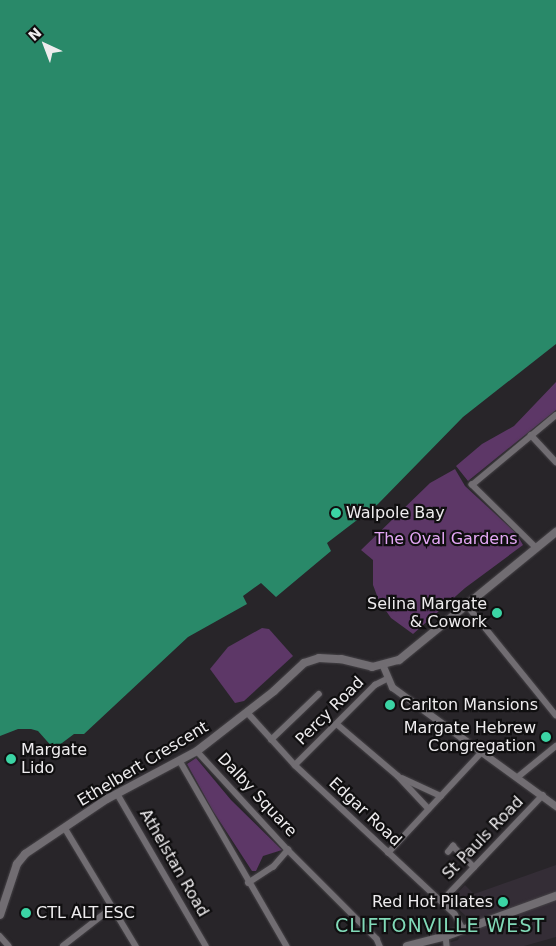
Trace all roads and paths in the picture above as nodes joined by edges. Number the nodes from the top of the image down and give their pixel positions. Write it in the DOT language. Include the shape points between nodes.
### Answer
graph roads {
  1 [pos="556,415"];
  2 [pos="531,435"];
  3 [pos="556,462"];
  4 [pos="556,532"];
  5 [pos="536,548"];
  6 [pos="466,604"];
  7 [pos="383,666"];
  8 [pos="387,679"];
  9 [pos="319,694"];
  10 [pos="247,712"];
  11 [pos="556,715"];
  12 [pos="337,724"];
  13 [pos="271,740"];
  14 [pos="556,746"];
  15 [pos="197,751"];
  16 [pos="482,752"];
  17 [pos="180,761"];
  18 [pos="295,765"];
  19 [pos="398,776"];
  20 [pos="518,777"];
  21 [pos="117,793"];
  22 [pos="543,795"];
  23 [pos="441,796"];
  24 [pos="556,806"];
  25 [pos="429,809"];
  26 [pos="65,828"];
  27 [pos="288,850"];
  28 [pos="388,852"];
  29 [pos="448,852"];
  30 [pos="474,867"];
  31 [pos="248,883"];
  32 [pos="556,896"];
  33 [pos="442,901"];
  34 [pos="113,907"];
  35 [pos="0,915"];
  36 [pos="464,931"];
  37 [pos="0,936"];
  38 [pos="446,936"];
  39 [pos="9,946"];
  40 [pos="62,946"];
  41 [pos="136,946"];
  42 [pos="206,946"];
  43 [pos="286,946"];
  44 [pos="380,946"];
  45 [pos="407,946"];
  46 [pos="447,946"];
  1 -- 2 [label="street"];
  2 -- 3 [label="street"];
  2 -- 5 [label="street" via="474,481 472,488"];
  4 -- 5 [label="main road"];
  5 -- 6 [label="main road"];
  6 -- 7 [label="main road" via="399,660"];
  6 -- 11 [label="street"];
  7 -- 8 [label="street"];
  7 -- 10 [label="main road, Ethelbert Crescent" via="319,658 298,667"];
  8 -- 12 [label="street, Percy Road" via="375,685"];
  8 -- 16 [label="street" via="392,687"];
  9 -- 13 [label="street"];
  10 -- 13 [label="street, Edgar Road"];
  10 -- 15 [label="main road, Ethelbert Crescent"];
  12 -- 18 [label="street, Percy Road"];
  12 -- 19 [label="street"];
  13 -- 18 [label="street, Edgar Road"];
  14 -- 20 [label="street"];
  15 -- 17 [label="main road, Ethelbert Crescent"];
  15 -- 27 [label="street, Dalby Square"];
  16 -- 20 [label="street"];
  16 -- 23 [label="street"];
  17 -- 21 [label="main road, Ethelbert Crescent"];
  17 -- 31 [label="street"];
  18 -- 28 [label="street, Edgar Road"];
  19 -- 23 [label="street"];
  19 -- 25 [label="street"];
  20 -- 22 [label="street"];
  21 -- 26 [label="main road, Ethelbert Crescent"];
  21 -- 42 [label="street, Athelstan Road"];
  22 -- 24 [label="street"];
  22 -- 30 [label="street, St Pauls Road"];
  23 -- 25 [label="street"];
  25 -- 28 [label="street"];
  26 -- 34 [label="street"];
  26 -- 35 [label="main road, Ethelbert Crescent" via="19,861"];
  27 -- 31 [label="street, Dalby Square" via="273,867"];
  27 -- 44 [label="street" via="377,939"];
  28 -- 33 [label="street, Edgar Road"];
  29 -- 30 [label="street" via="453,846"];
  30 -- 33 [label="street, St Pauls Road"];
  31 -- 43 [label="street"];
  32 -- 36 [label="main road"];
  33 -- 36 [label="street, Edgar Road" via="456,914"];
  34 -- 40 [label="street"];
  34 -- 41 [label="street"];
  36 -- 38 [label="main road"];
  37 -- 39 [label="street"];
  38 -- 45 [label="main road"];
  38 -- 46 [label="street"];
}
